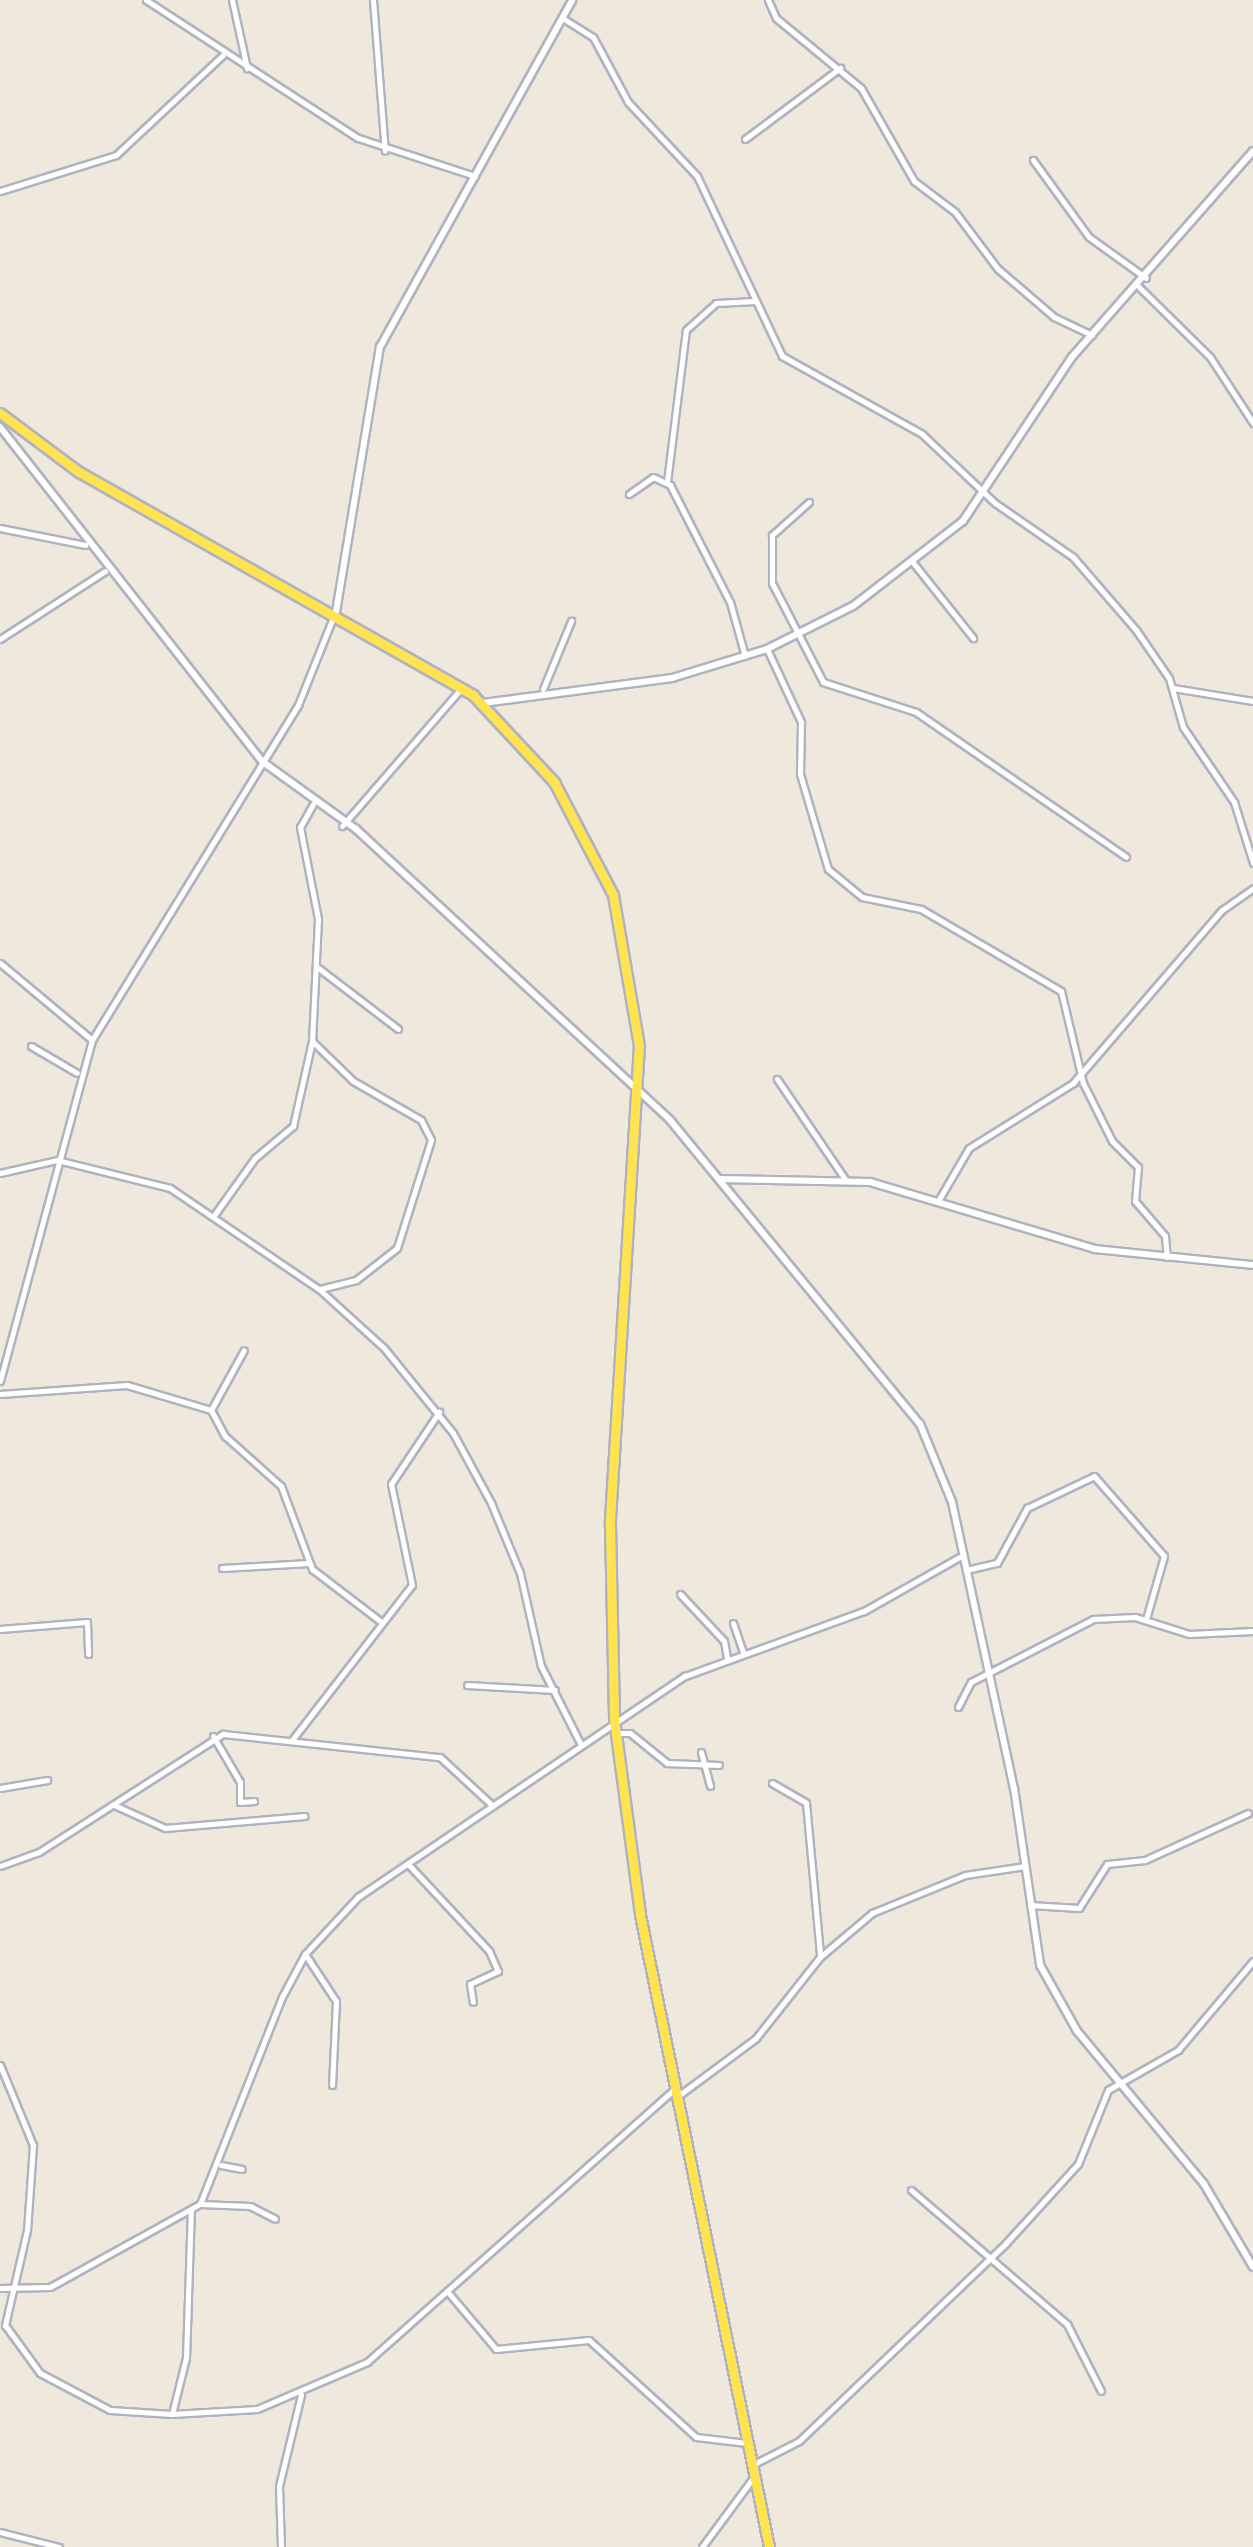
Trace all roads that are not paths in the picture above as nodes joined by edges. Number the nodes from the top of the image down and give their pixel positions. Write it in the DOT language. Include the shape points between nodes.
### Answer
graph roads {
  1 [pos="146,0"];
  2 [pos="232,0"];
  3 [pos="374,0"];
  4 [pos="572,0"];
  5 [pos="768,0"];
  6 [pos="564,19"];
  7 [pos="223,55"];
  8 [pos="248,68"];
  9 [pos="840,68"];
  10 [pos="745,140"];
  11 [pos="386,151"];
  12 [pos="1251,157"];
  13 [pos="1033,160"];
  14 [pos="476,177"];
  15 [pos="0,190"];
  16 [pos="1146,278"];
  17 [pos="1139,287"];
  18 [pos="754,302"];
  19 [pos="1092,335"];
  20 [pos="0,412"];
  21 [pos="1253,423"];
  22 [pos="0,427"];
  23 [pos="668,482"];
  24 [pos="986,493"];
  25 [pos="629,494"];
  26 [pos="809,502"];
  27 [pos="0,528"];
  28 [pos="84,545"];
  29 [pos="911,560"];
  30 [pos="105,572"];
  31 [pos="336,612"];
  32 [pos="572,621"];
  33 [pos="796,636"];
  34 [pos="973,638"];
  35 [pos="0,639"];
  36 [pos="766,649"];
  37 [pos="745,656"];
  38 [pos="462,688"];
  39 [pos="543,688"];
  40 [pos="1173,688"];
  41 [pos="1253,700"];
  42 [pos="483,703"];
  43 [pos="263,762"];
  44 [pos="313,804"];
  45 [pos="342,826"];
  46 [pos="1126,857"];
  47 [pos="1253,863"];
  48 [pos="1253,888"];
  49 [pos="0,963"];
  50 [pos="316,964"];
  51 [pos="398,1029"];
  52 [pos="92,1040"];
  53 [pos="312,1041"];
  54 [pos="31,1046"];
  55 [pos="77,1074"];
  56 [pos="1082,1074"];
  57 [pos="777,1078"];
  58 [pos="636,1096"];
  59 [pos="57,1160"];
  60 [pos="0,1173"];
  61 [pos="720,1179"];
  62 [pos="845,1180"];
  63 [pos="938,1201"];
  64 [pos="214,1214"];
  65 [pos="1167,1257"];
  66 [pos="1253,1265"];
  67 [pos="320,1290"];
  68 [pos="244,1350"];
  69 [pos="0,1381"];
  70 [pos="0,1394"];
  71 [pos="211,1410"];
  72 [pos="439,1412"];
  73 [pos="963,1555"];
  74 [pos="309,1563"];
  75 [pos="222,1568"];
  76 [pos="966,1570"];
  77 [pos="680,1594"];
  78 [pos="1146,1619"];
  79 [pos="380,1622"];
  80 [pos="732,1624"];
  81 [pos="0,1629"];
  82 [pos="1253,1631"];
  83 [pos="743,1652"];
  84 [pos="88,1654"];
  85 [pos="727,1658"];
  86 [pos="988,1674"];
  87 [pos="467,1685"];
  88 [pos="554,1690"];
  89 [pos="958,1707"];
  90 [pos="614,1719"];
  91 [pos="616,1733"];
  92 [pos="214,1736"];
  93 [pos="292,1740"];
  94 [pos="580,1743"];
  95 [pos="701,1752"];
  96 [pos="720,1765"];
  97 [pos="706,1768"];
  98 [pos="47,1780"];
  99 [pos="772,1783"];
  100 [pos="710,1786"];
  101 [pos="0,1788"];
  102 [pos="254,1802"];
  103 [pos="114,1804"];
  104 [pos="493,1806"];
  105 [pos="1248,1813"];
  106 [pos="304,1816"];
  107 [pos="408,1864"];
  108 [pos="0,1866"];
  109 [pos="1025,1866"];
  110 [pos="1030,1905"];
  111 [pos="306,1954"];
  112 [pos="820,1957"];
  113 [pos="1253,1961"];
  114 [pos="472,2002"];
  115 [pos="0,2065"];
  116 [pos="1120,2082"];
  117 [pos="332,2085"];
  118 [pos="677,2091"];
  119 [pos="221,2165"];
  120 [pos="242,2169"];
  121 [pos="911,2190"];
  122 [pos="200,2204"];
  123 [pos="191,2211"];
  124 [pos="275,2219"];
  125 [pos="994,2254"];
  126 [pos="1253,2268"];
  127 [pos="15,2284"];
  128 [pos="0,2288"];
  129 [pos="447,2291"];
  130 [pos="1102,2391"];
  131 [pos="302,2395"];
  132 [pos="172,2414"];
  133 [pos="747,2444"];
  134 [pos="754,2470"];
  135 [pos="0,2532"];
  136 [pos="60,2547"];
  137 [pos="281,2547"];
  138 [pos="702,2547"];
  139 [pos="769,2547"];
  1 -- 7 [label="street"];
  2 -- 8 [label="street"];
  3 -- 11 [label="street"];
  4 -- 6 [label="street"];
  5 -- 9 [label="street" via="776,18"];
  6 -- 14 [label="street"];
  6 -- 18 [label="street" via="594,37 628,102 697,176"];
  7 -- 8 [label="street"];
  7 -- 15 [label="street" via="116,155"];
  8 -- 11 [label="street"];
  9 -- 10 [label="street"];
  9 -- 19 [label="street" via="880,111 914,181 1054,317"];
  11 -- 14 [label="street"];
  12 -- 16 [label="street"];
  13 -- 16 [label="street" via="1090,237"];
  14 -- 31 [label="street" via="380,346"];
  16 -- 17 [label="street"];
  17 -- 19 [label="street"];
  17 -- 21 [label="street" via="1210,357"];
  18 -- 23 [label="street" via="716,303 686,330"];
  18 -- 24 [label="street" via="782,356 922,434"];
  19 -- 24 [label="street"];
  20 -- 31 [label="main road" via="79,472"];
  22 -- 28 [label="street"];
  23 -- 25 [label="street" via="654,477"];
  23 -- 37 [label="street" via="730,602"];
  24 -- 29 [label="street"];
  24 -- 40 [label="street" via="1073,557"];
  26 -- 33 [label="street" via="771,542 774,598"];
  27 -- 28 [label="street"];
  28 -- 30 [label="street"];
  29 -- 33 [label="street" via="831,621"];
  29 -- 34 [label="street"];
  30 -- 35 [label="street"];
  30 -- 43 [label="street"];
  31 -- 38 [label="main road"];
  31 -- 43 [label="street" via="298,705"];
  32 -- 39 [label="street"];
  33 -- 36 [label="street"];
  33 -- 46 [label="street" via="823,682 916,712"];
  36 -- 37 [label="street"];
  36 -- 56 [label="street" via="801,722 800,774 835,878 862,897 921,908 1053,983 1066,999"];
  37 -- 39 [label="street" via="641,684"];
  38 -- 42 [label="main road"];
  38 -- 45 [label="street"];
  39 -- 42 [label="street"];
  40 -- 41 [label="street"];
  40 -- 47 [label="street" via="1182,727 1234,802"];
  42 -- 58 [label="main road" via="554,782 612,895 635,987"];
  43 -- 44 [label="street"];
  43 -- 52 [label="street"];
  44 -- 45 [label="street"];
  44 -- 50 [label="street" via="300,827 317,908"];
  45 -- 58 [label="street"];
  48 -- 56 [label="street" via="1222,910"];
  49 -- 52 [label="street" via="13,964"];
  50 -- 51 [label="street"];
  50 -- 53 [label="street"];
  52 -- 55 [label="street"];
  53 -- 64 [label="street" via="293,1126 255,1158"];
  53 -- 67 [label="street" via="353,1082 421,1120 431,1140 397,1248 356,1280"];
  54 -- 55 [label="street"];
  55 -- 59 [label="street"];
  56 -- 63 [label="street" via="969,1148"];
  56 -- 65 [label="street" via="1112,1141 1138,1167 1135,1201 1162,1231"];
  57 -- 62 [label="street"];
  58 -- 61 [label="street"];
  58 -- 90 [label="main road" via="610,1525"];
  59 -- 60 [label="street"];
  59 -- 64 [label="street" via="141,1176"];
  59 -- 69 [label="street"];
  61 -- 62 [label="street"];
  61 -- 73 [label="street" via="920,1424 940,1459"];
  62 -- 63 [label="street"];
  63 -- 65 [label="street" via="1095,1249"];
  64 -- 67 [label="street"];
  65 -- 66 [label="street"];
  67 -- 72 [label="street"];
  68 -- 71 [label="street"];
  70 -- 71 [label="street" via="126,1385"];
  71 -- 74 [label="street" via="224,1436 281,1486"];
  72 -- 79 [label="street" via="394,1474 414,1574"];
  72 -- 88 [label="street" via="511,1547"];
  73 -- 76 [label="street"];
  73 -- 83 [label="street" via="873,1607"];
  74 -- 75 [label="street"];
  74 -- 79 [label="street"];
  76 -- 78 [label="street" via="997,1564 1027,1508 1094,1476 1164,1556"];
  76 -- 86 [label="street"];
  77 -- 85 [label="street" via="724,1641"];
  78 -- 82 [label="street" via="1189,1634"];
  78 -- 86 [label="street" via="1070,1626"];
  79 -- 93 [label="street"];
  80 -- 83 [label="street"];
  81 -- 84 [label="street" via="87,1622"];
  83 -- 85 [label="street"];
  85 -- 90 [label="street"];
  86 -- 89 [label="street" via="967,1686"];
  86 -- 109 [label="street"];
  87 -- 88 [label="street"];
  88 -- 94 [label="street"];
  90 -- 91 [label="main road"];
  90 -- 94 [label="street"];
  91 -- 97 [label="street" via="630,1733 667,1763"];
  91 -- 118 [label="main road" via="630,1862"];
  92 -- 93 [label="street"];
  92 -- 102 [label="street" via="240,1782 240,1802"];
  92 -- 103 [label="street"];
  93 -- 104 [label="street" via="440,1757"];
  94 -- 104 [label="street"];
  95 -- 97 [label="street"];
  96 -- 97 [label="street"];
  97 -- 100 [label="street"];
  98 -- 101 [label="street"];
  99 -- 112 [label="street" via="806,1804"];
  103 -- 106 [label="street" via="165,1828"];
  103 -- 108 [label="street"];
  104 -- 107 [label="street"];
  105 -- 110 [label="street" via="1145,1860 1108,1864 1079,1908"];
  107 -- 111 [label="street" via="358,1897"];
  107 -- 114 [label="street" via="489,1951 498,1971 470,1984"];
  109 -- 110 [label="street"];
  109 -- 112 [label="street" via="964,1875 889,1904"];
  110 -- 116 [label="street" via="1049,1988"];
  111 -- 117 [label="street" via="336,2001"];
  111 -- 119 [label="street" via="246,2078"];
  112 -- 118 [label="street" via="774,2020"];
  113 -- 116 [label="street" via="1178,2050"];
  115 -- 127 [label="street" via="33,2145"];
  116 -- 125 [label="street" via="1070,2177"];
  116 -- 126 [label="street" via="1196,2172"];
  118 -- 129 [label="street"];
  118 -- 133 [label="main road"];
  119 -- 120 [label="street"];
  119 -- 122 [label="street"];
  121 -- 125 [label="street"];
  122 -- 123 [label="street"];
  122 -- 124 [label="street" via="250,2206"];
  123 -- 127 [label="street" via="50,2286"];
  123 -- 132 [label="street" via="197,2234"];
  125 -- 130 [label="street" via="1067,2324"];
  125 -- 134 [label="street" via="799,2441"];
  127 -- 128 [label="street"];
  127 -- 132 [label="street" via="5,2325 40,2373 110,2410"];
  129 -- 131 [label="street" via="367,2362"];
  129 -- 133 [label="street" via="496,2349 590,2340 696,2437"];
  131 -- 132 [label="street"];
  131 -- 137 [label="street" via="280,2486"];
  133 -- 134 [label="main road"];
  134 -- 138 [label="street"];
  134 -- 139 [label="main road"];
  135 -- 136 [label="street"];
}
